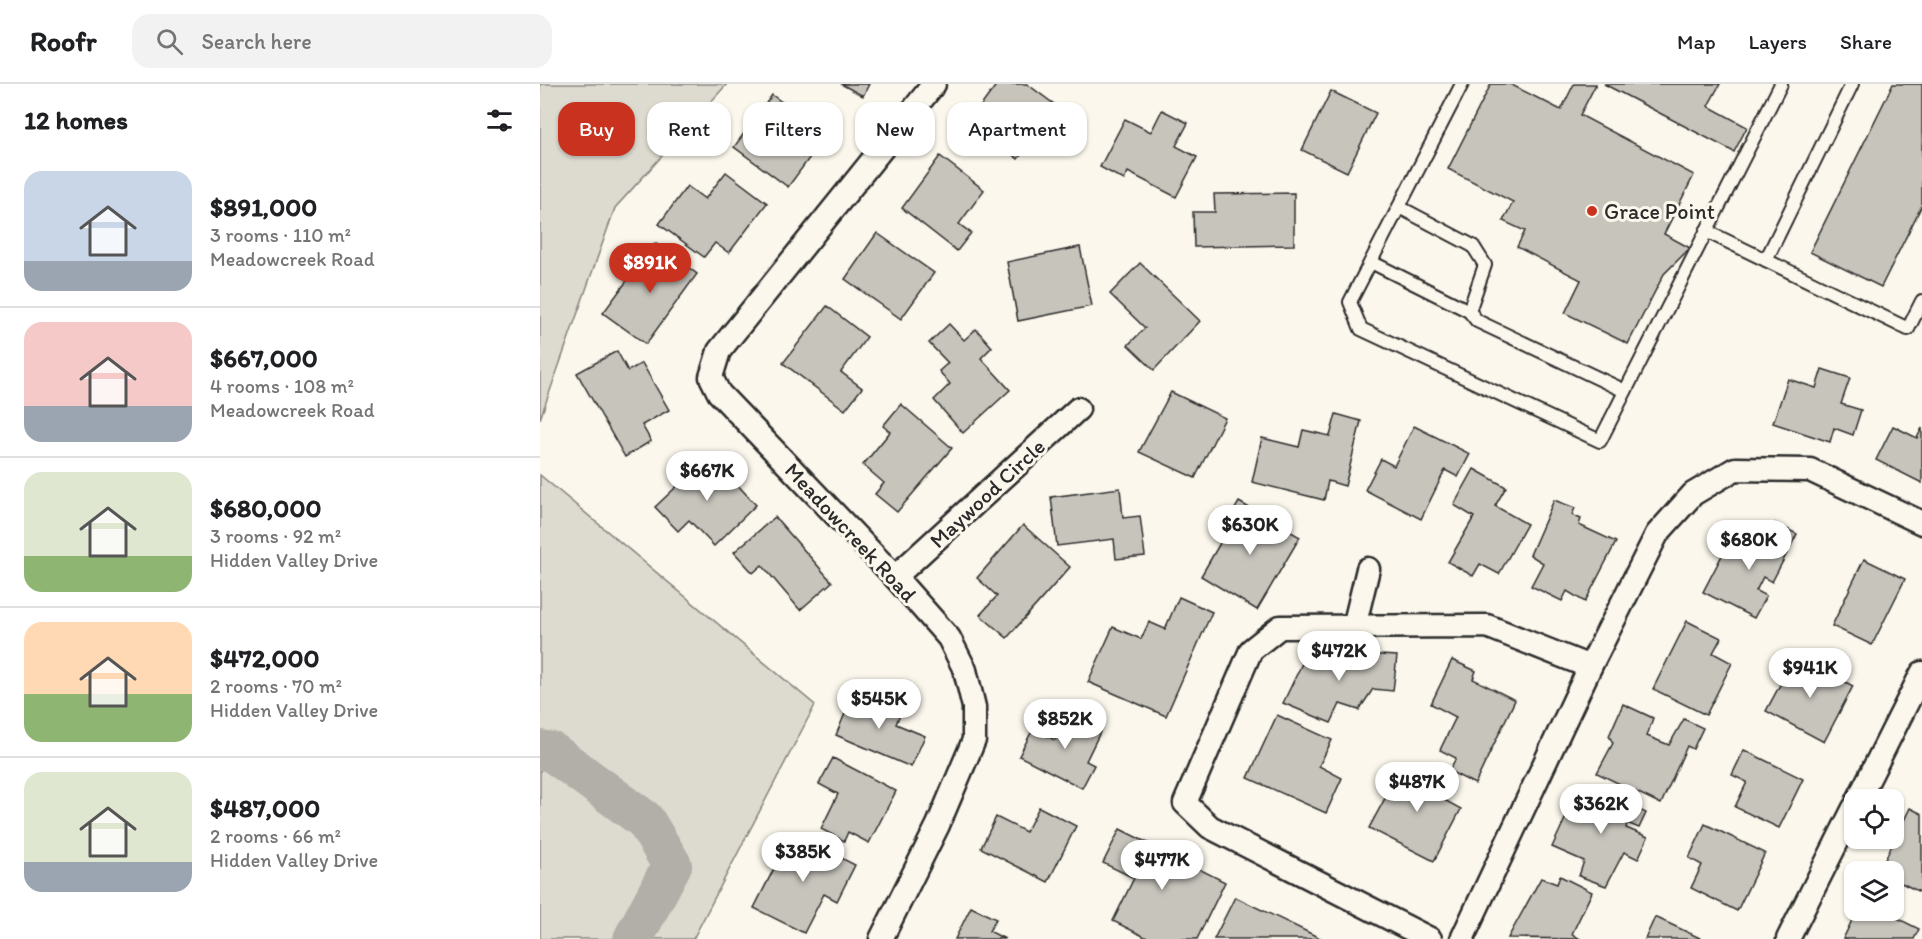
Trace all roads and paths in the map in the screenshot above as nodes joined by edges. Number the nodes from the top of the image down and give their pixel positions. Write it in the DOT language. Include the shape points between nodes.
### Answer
graph roads {
  1 [pos="934,84"];
  2 [pos="1462,84"];
  3 [pos="1781,84"];
  4 [pos="1852,84"];
  5 [pos="1399,207"];
  6 [pos="1706,231"];
  7 [pos="1766,260"];
  8 [pos="1371,261"];
  9 [pos="1922,302"];
  10 [pos="1469,311"];
  11 [pos="1625,392"];
  12 [pos="1078,409"];
  13 [pos="1922,523"];
  14 [pos="1368,568"];
  15 [pos="896,577"];
  16 [pos="1354,627"];
  17 [pos="1590,667"];
  18 [pos="1922,673"];
  19 [pos="1864,789"];
  20 [pos="1844,828"];
  21 [pos="881,939"];
  22 [pos="1430,939"];
  23 [pos="1462,939"];
  24 [pos="1788,939"];
  1 -- 15 [label="street, Meadowcreek Road" via="719,351 711,377 719,393"];
  2 -- 5 [label="lane"];
  3 -- 6 [label="lane"];
  4 -- 7 [label="lane"];
  5 -- 8 [label="lane"];
  5 -- 10 [label="lane" via="1473,246 1485,265"];
  6 -- 7 [label="lane"];
  6 -- 11 [label="lane"];
  7 -- 9 [label="lane" via="1908,329"];
  8 -- 10 [label="lane"];
  8 -- 11 [label="lane" via="1350,302 1361,329 1600,441"];
  10 -- 11 [label="lane" via="1477,321"];
  12 -- 15 [label="street, Maywood Circle"];
  13 -- 17 [label="street" via="1810,470 1735,470 1693,494 1656,534"];
  14 -- 16 [label="street"];
  15 -- 21 [label="street, Meadowcreek Road" via="949,638 965,670 974,706 974,740 938,825"];
  16 -- 17 [label="street" via="1487,626"];
  16 -- 22 [label="street" via="1280,627 1251,650 1185,803 1210,827"];
  17 -- 23 [label="street"];
  18 -- 19 [label="street"];
  20 -- 24 [label="street"];
}
